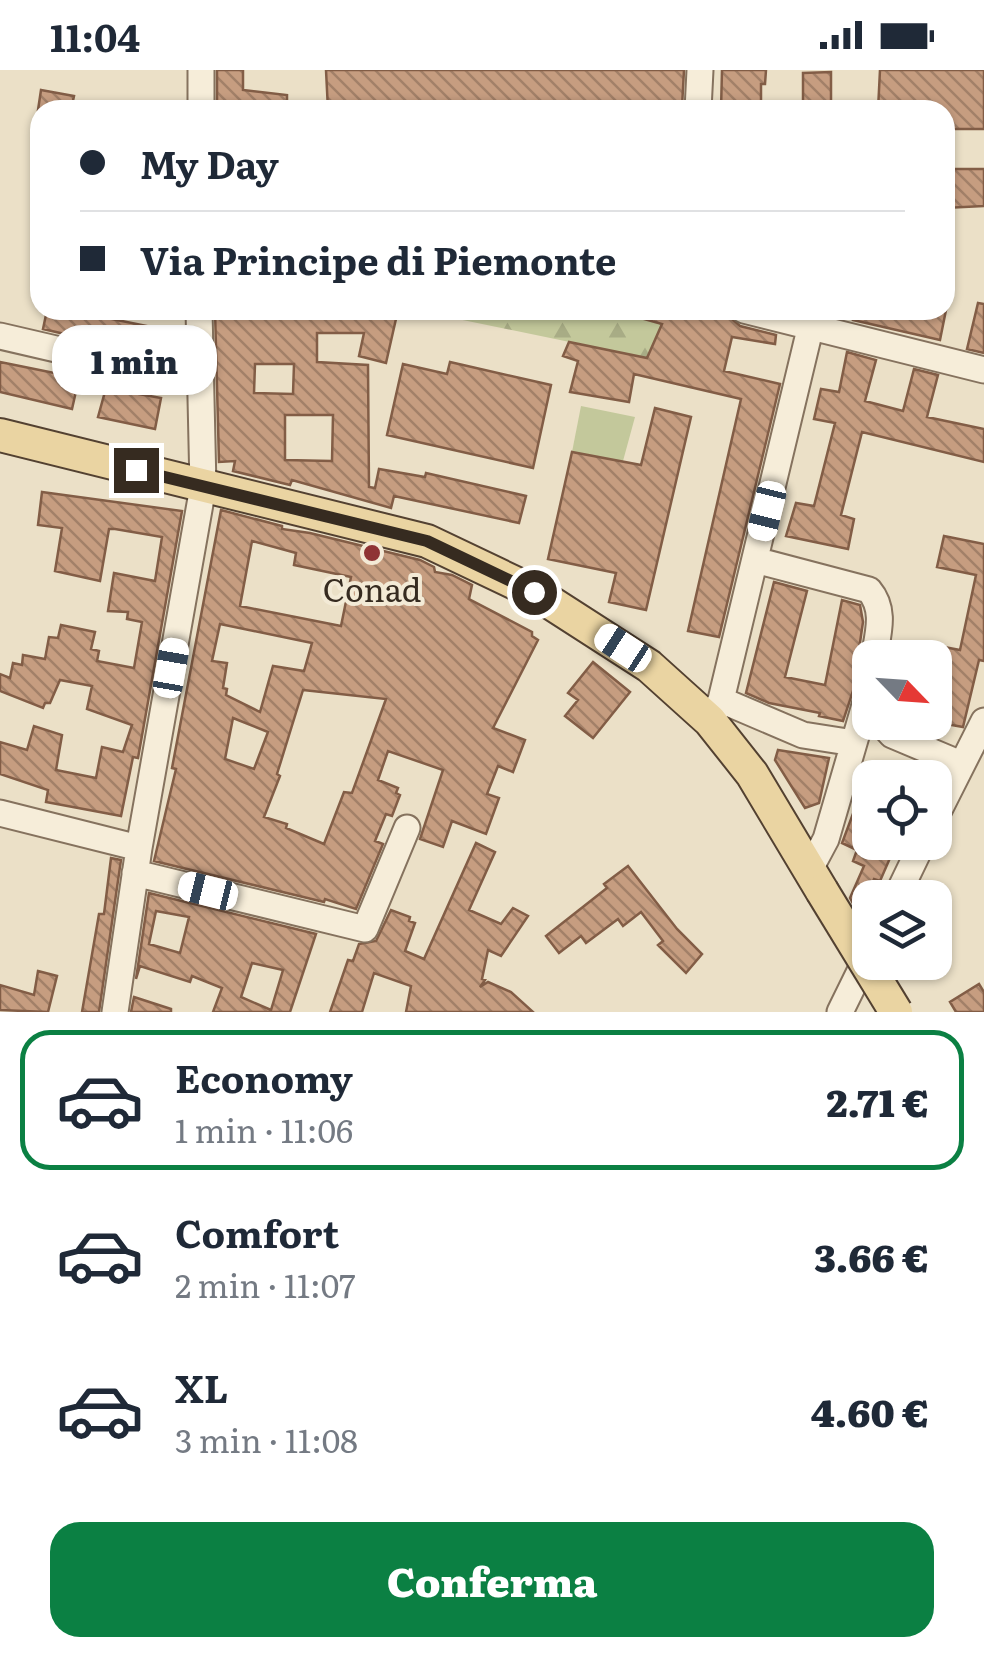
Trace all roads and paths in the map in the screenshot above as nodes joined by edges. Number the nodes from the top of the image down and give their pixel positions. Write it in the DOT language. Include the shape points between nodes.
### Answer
graph roads {
  1 [pos="201,70"];
  2 [pos="700,70"];
  3 [pos="200,100"];
  4 [pos="698,100"];
  5 [pos="199,320"];
  6 [pos="786,320"];
  7 [pos="812,326"];
  8 [pos="0,336"];
  9 [pos="984,370"];
  10 [pos="198,382"];
  11 [pos="0,435"];
  12 [pos="203,487"];
  13 [pos="755,560"];
  14 [pos="877,640"];
  15 [pos="716,711"];
  16 [pos="984,721"];
  17 [pos="855,740"];
  18 [pos="904,740"];
  19 [pos="854,743"];
  20 [pos="961,764"];
  21 [pos="952,783"];
  22 [pos="0,813"];
  23 [pos="408,828"];
  24 [pos="137,860"];
  25 [pos="816,880"];
  26 [pos="856,980"];
  27 [pos="114,1012"];
  28 [pos="840,1012"];
  29 [pos="896,1012"];
  1 -- 3 [label="street"];
  2 -- 4 [label="street"];
  5 -- 10 [label="street"];
  6 -- 7 [label="street"];
  7 -- 9 [label="street"];
  7 -- 13 [label="street"];
  8 -- 10 [label="street"];
  10 -- 12 [label="street"];
  11 -- 12 [label="main road"];
  12 -- 15 [label="main road" via="427,541 558,606"];
  12 -- 24 [label="street"];
  13 -- 14 [label="street" via="869,590 881,614"];
  13 -- 15 [label="street"];
  15 -- 19 [label="street"];
  15 -- 25 [label="main road"];
  16 -- 20 [label="street"];
  17 -- 19 [label="street"];
  18 -- 20 [label="street"];
  19 -- 25 [label="street"];
  20 -- 21 [label="street"];
  22 -- 24 [label="street"];
  23 -- 24 [label="street" via="366,929"];
  24 -- 27 [label="street"];
  25 -- 29 [label="main road, bridge"];
  26 -- 28 [label="street"];
}
